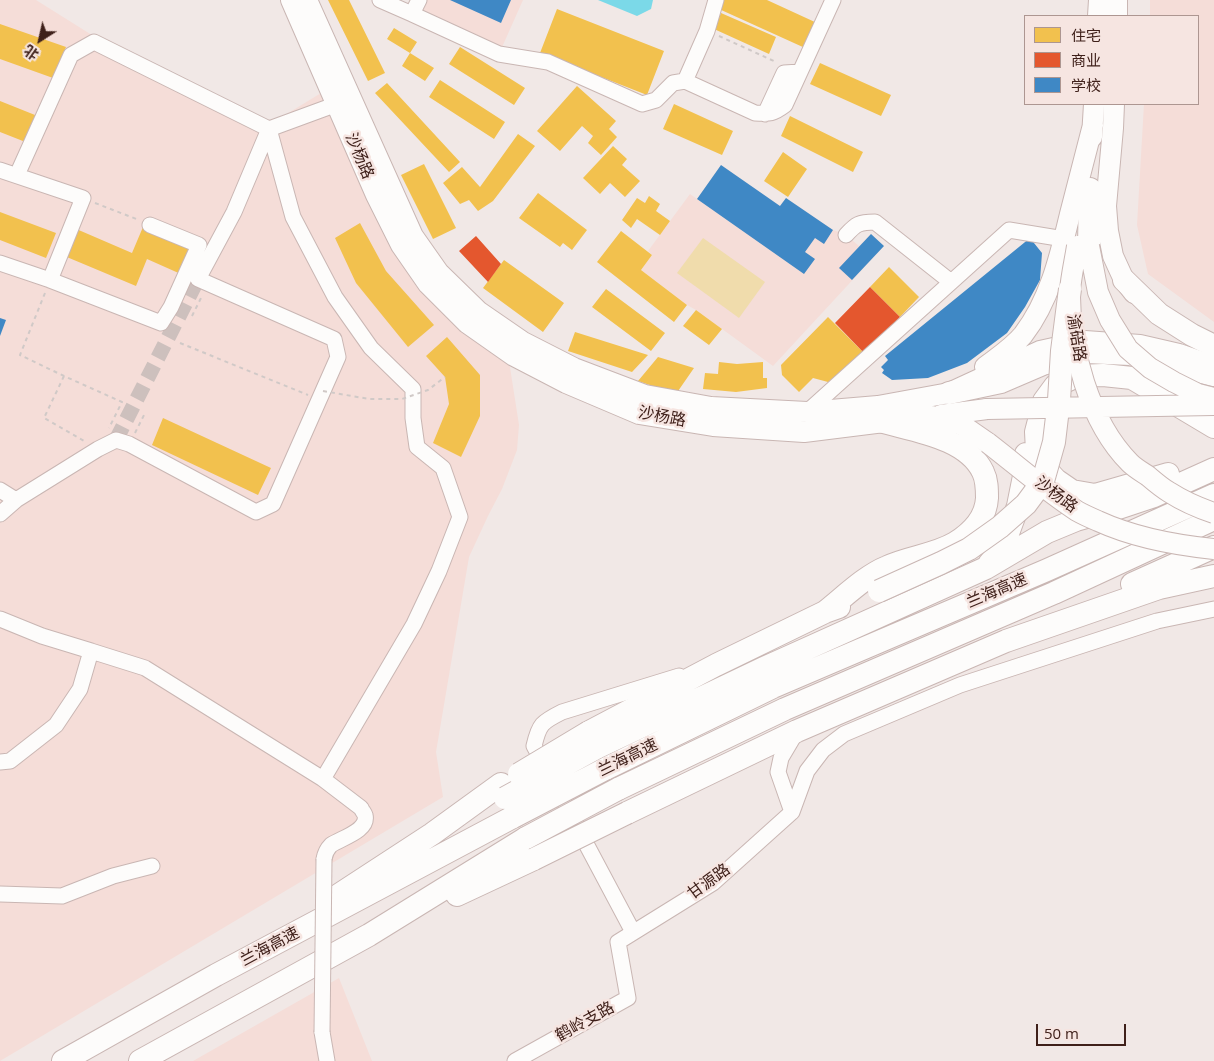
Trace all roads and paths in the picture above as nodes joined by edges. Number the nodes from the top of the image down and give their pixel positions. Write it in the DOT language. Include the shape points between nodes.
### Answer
graph roads {
  1 [pos="291,0"];
  2 [pos="307,0"];
  3 [pos="380,0"];
  4 [pos="418,0"];
  5 [pos="716,0"];
  6 [pos="1099,0"];
  7 [pos="1117,0"];
  8 [pos="830,1"];
  9 [pos="412,14"];
  10 [pos="1098,15"];
  11 [pos="1117,15"];
  12 [pos="707,31"];
  13 [pos="800,72"];
  14 [pos="685,81"];
  15 [pos="337,104"];
  16 [pos="1094,105"];
  17 [pos="1114,105"];
  18 [pos="1093,125"];
  19 [pos="269,128"];
  20 [pos="0,170"];
  21 [pos="17,175"];
  22 [pos="1090,189"];
  23 [pos="83,198"];
  24 [pos="150,225"];
  25 [pos="846,235"];
  26 [pos="1077,244"];
  27 [pos="0,262"];
  28 [pos="50,280"];
  29 [pos="1124,280"];
  30 [pos="951,282"];
  31 [pos="208,284"];
  32 [pos="1070,289"];
  33 [pos="192,316"];
  34 [pos="180,343"];
  35 [pos="1213,363"];
  36 [pos="1134,374"];
  37 [pos="64,376"];
  38 [pos="445,377"];
  39 [pos="949,393"];
  40 [pos="321,395"];
  41 [pos="1214,398"];
  42 [pos="1214,405"];
  43 [pos="808,412"];
  44 [pos="145,413"];
  45 [pos="1214,415"];
  46 [pos="932,416"];
  47 [pos="883,422"];
  48 [pos="1214,427"];
  49 [pos="129,444"];
  50 [pos="98,448"];
  51 [pos="1214,460"];
  52 [pos="1214,469"];
  53 [pos="0,490"];
  54 [pos="1214,495"];
  55 [pos="16,500"];
  56 [pos="1214,513"];
  57 [pos="0,514"];
  58 [pos="1214,519"];
  59 [pos="1214,548"];
  60 [pos="986,568"];
  61 [pos="1214,576"];
  62 [pos="1214,609"];
  63 [pos="825,612"];
  64 [pos="0,619"];
  65 [pos="1006,641"];
  66 [pos="91,651"];
  67 [pos="716,665"];
  68 [pos="797,732"];
  69 [pos="592,740"];
  70 [pos="0,762"];
  71 [pos="323,779"];
  72 [pos="506,800"];
  73 [pos="792,812"];
  74 [pos="152,866"];
  75 [pos="0,894"];
  76 [pos="633,932"];
  77 [pos="369,935"];
  78 [pos="216,975"];
  79 [pos="628,998"];
  80 [pos="63,1061"];
  81 [pos="140,1061"];
  82 [pos="327,1061"];
  83 [pos="515,1061"];
  1 -- 15 [label="main road, 沙杨路"];
  2 -- 43 [label="main road, 沙杨路" via="413,236 439,273 478,311 523,342 574,368 645,395 711,407"];
  3 -- 9 [label="street"];
  4 -- 9 [label="street"];
  5 -- 12 [label="street"];
  6 -- 10 [label="main road"];
  7 -- 11 [label="main road"];
  8 -- 13 [label="street"];
  9 -- 14 [label="street" via="499,54 548,62 642,104 656,100 674,83"];
  12 -- 13 [label="path"];
  12 -- 14 [label="street"];
  13 -- 14 [label="street" via="785,105 774,113 765,114 755,113"];
  15 -- 19 [label="street"];
  15 -- 47 [label="main road, 沙杨路" via="401,245 428,284 467,323 514,356 566,383 639,414 713,426 804,432"];
  16 -- 18 [label="main road"];
  17 -- 29 [label="main road" via="1106,206 1113,256"];
  18 -- 22 [label="main road"];
  18 -- 26 [label="main road"];
  19 -- 21 [label="street" via="94,42 72,54"];
  19 -- 31 [label="street" via="234,212 198,279"];
  19 -- 71 [label="street" via="293,217 335,297 371,348 413,389 417,447 443,468 460,517 414,624"];
  20 -- 21 [label="street"];
  21 -- 23 [label="street"];
  22 -- 26 [label="highway"];
  23 -- 24 [label="path"];
  23 -- 28 [label="street"];
  24 -- 28 [label="street" via="199,245 161,322"];
  25 -- 30 [label="street" via="855,226 875,222"];
  26 -- 30 [label="street" via="1009,230"];
  26 -- 32 [label="main road, 渝碚路, bridge"];
  26 -- 39 [label="main road" via="1022,335 1007,352"];
  26 -- 41 [label="main road, bridge" via="1110,320 1128,349 1150,368 1174,382"];
  27 -- 28 [label="street"];
  28 -- 37 [label="path" via="20,355"];
  29 -- 35 [label="highway" via="1159,314 1192,335"];
  30 -- 43 [label="street"];
  31 -- 33 [label="path"];
  31 -- 40 [label="street" via="334,338 338,357"];
  32 -- 56 [label="main road, 渝碚路, bridge" via="1071,321 1083,378 1112,442 1130,463 1170,493"];
  32 -- 63 [label="highway, bridge" via="1054,442 1043,481 1026,504 969,549"];
  34 -- 40 [label="path"];
  35 -- 39 [label="highway" via="1087,352 1043,364 1001,382"];
  36 -- 45 [label="highway, bridge"];
  36 -- 48 [label="highway, bridge"];
  36 -- 51 [label="highway" via="1077,376 1055,386 1044,401 1036,432 1037,452 1056,480 1072,491 1095,495"];
  36 -- 60 [label="highway" via="1100,363 1071,366 1044,381 1029,406 1026,466 1018,506 1003,547"];
  37 -- 50 [label="path" via="44,418"];
  37 -- 50 [label="path" via="122,402"];
  38 -- 40 [label="path, bridge" via="428,390 402,399"];
  39 -- 43 [label="main road, 沙杨路" via="878,406"];
  40 -- 49 [label="street" via="273,504 256,512"];
  42 -- 46 [label="main road, bridge" via="987,409"];
  44 -- 49 [label="path"];
  46 -- 47 [label="main road, 沙杨路"];
  46 -- 59 [label="main road, 沙杨路, bridge" via="962,425 1079,512 1114,529 1182,546"];
  47 -- 63 [label="highway" via="938,437 972,457 983,472 987,487 983,514 975,527 954,544 874,573"];
  49 -- 50 [label="street" via="116,440"];
  50 -- 55 [label="street"];
  52 -- 60 [label="highway" via="1154,496 1047,532"];
  53 -- 55 [label="street"];
  54 -- 72 [label="highway, 兰海高速, bridge" via="773,687 604,769"];
  55 -- 57 [label="street"];
  58 -- 77 [label="highway, 兰海高速, bridge" via="1054,593 786,709 618,789 526,838"];
  59 -- 65 [label="highway"];
  60 -- 69 [label="highway" via="764,668"];
  61 -- 65 [label="highway" via="1159,588"];
  62 -- 73 [label="street" via="1157,621 960,685 844,734 823,750 807,771"];
  63 -- 67 [label="highway"];
  64 -- 66 [label="street"];
  65 -- 68 [label="highway"];
  66 -- 70 [label="street" via="80,689 56,725 10,761"];
  66 -- 71 [label="street" via="145,668"];
  67 -- 69 [label="highway"];
  67 -- 76 [label="street" via="562,712 547,720 538,730 534,746"];
  68 -- 73 [label="street" via="781,758 778,772"];
  68 -- 77 [label="highway, bridge"];
  69 -- 72 [label="highway, bridge"];
  71 -- 82 [label="street, bridge" via="361,808 365,815 360,829 331,845 324,859 322,1032"];
  72 -- 78 [label="highway, 兰海高速"];
  72 -- 78 [label="highway" via="432,834"];
  73 -- 76 [label="street, 甘源路" via="713,883"];
  74 -- 75 [label="street" via="113,876 62,896"];
  76 -- 79 [label="street, 甘源路" via="618,942"];
  77 -- 81 [label="highway, 兰海高速"];
  78 -- 80 [label="highway, 兰海高速"];
  79 -- 83 [label="street, 鹤岭支路"];
}
